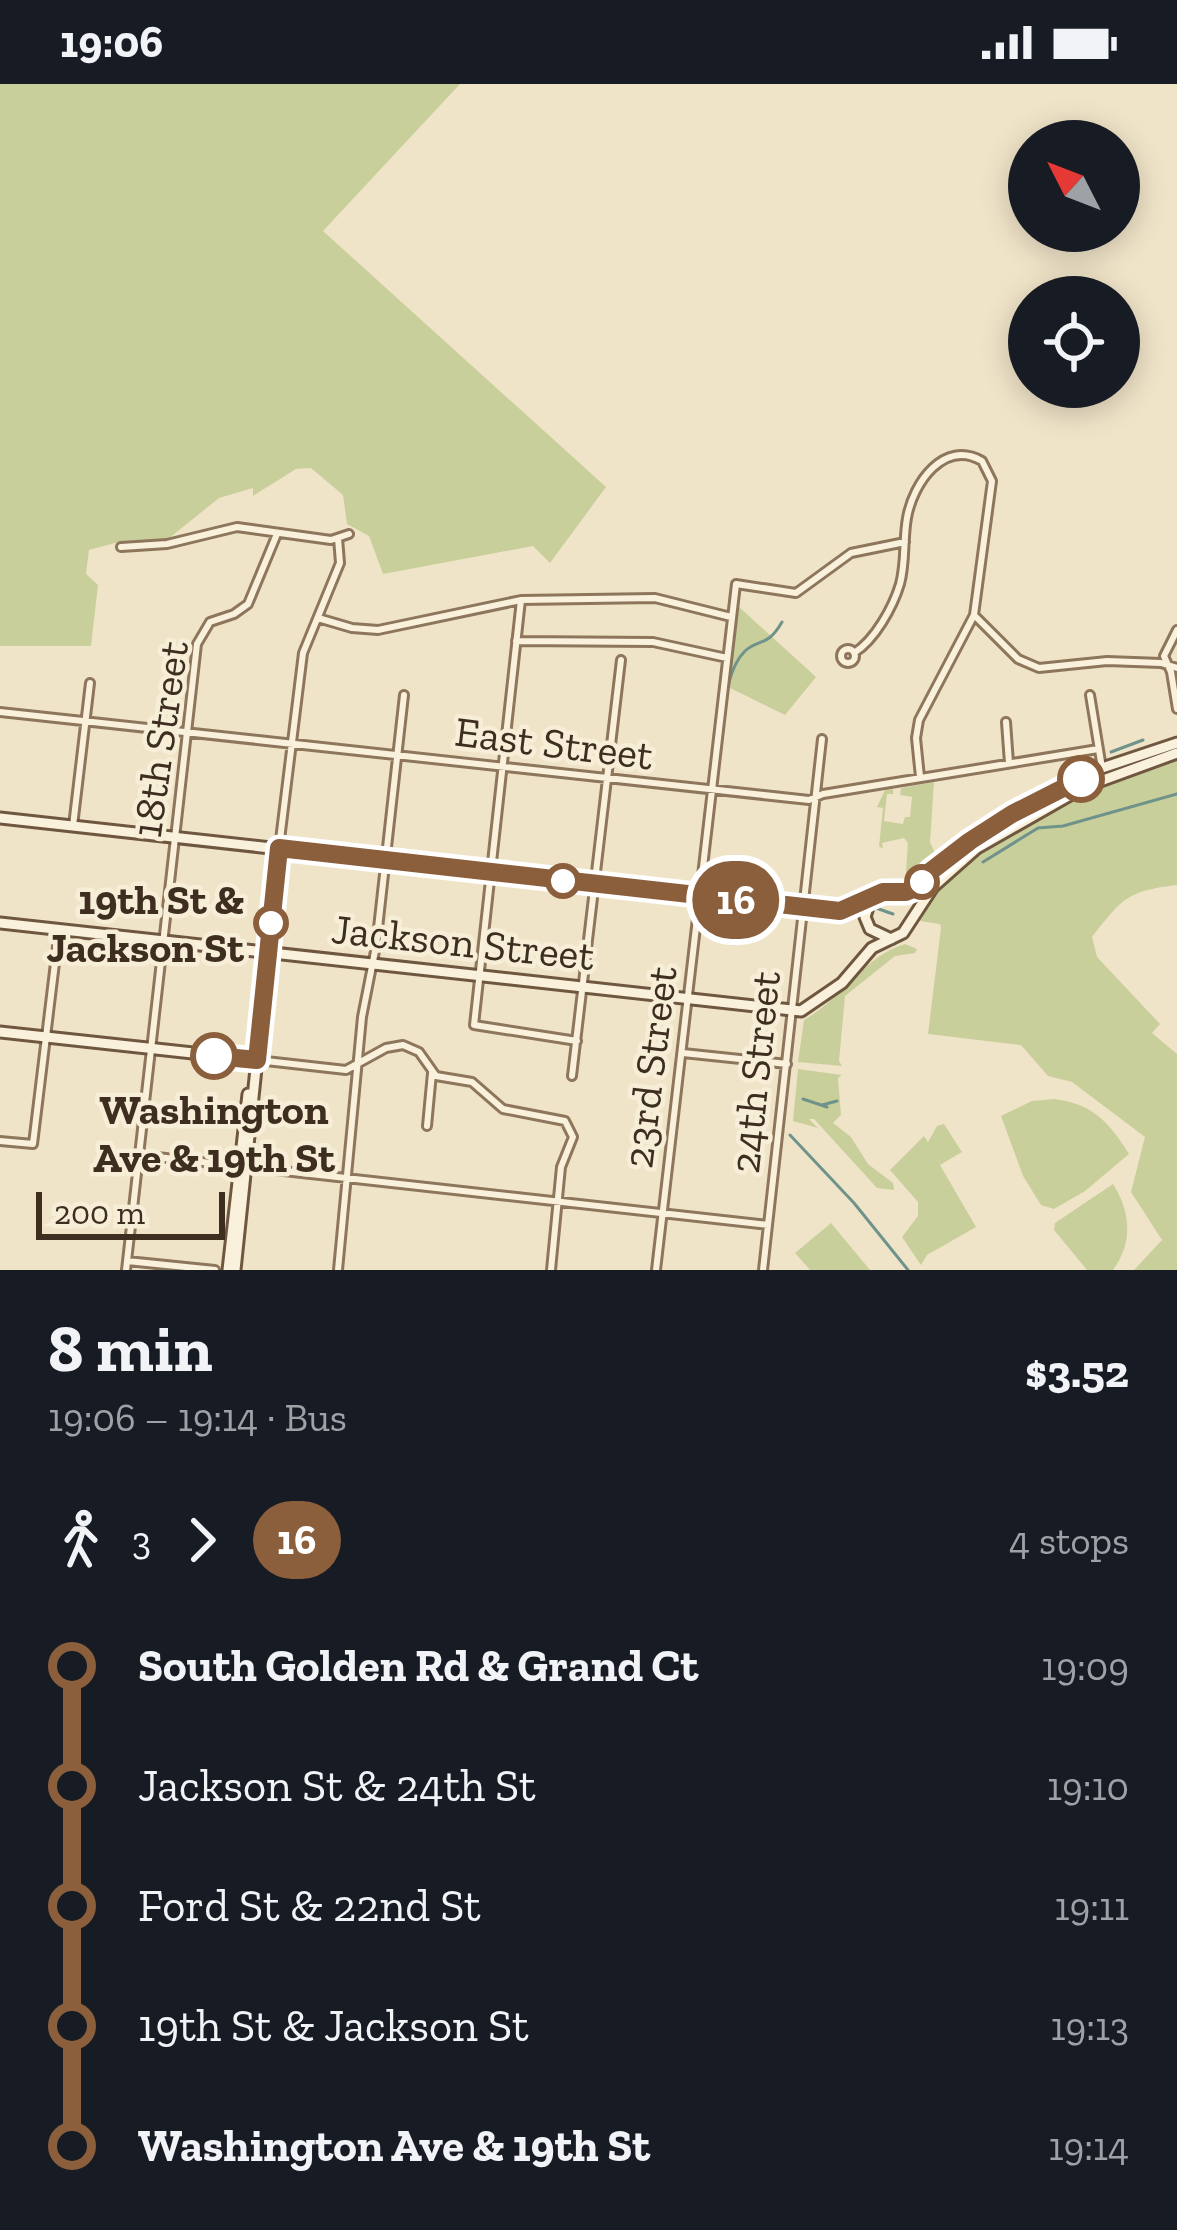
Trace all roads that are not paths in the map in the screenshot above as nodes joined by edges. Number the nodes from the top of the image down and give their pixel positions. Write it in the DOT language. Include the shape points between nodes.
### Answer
graph roads {
  1 [pos="277,534"];
  2 [pos="349,534"];
  3 [pos="338,538"];
  4 [pos="905,542"];
  5 [pos="121,547"];
  6 [pos="521,600"];
  7 [pos="974,615"];
  8 [pos="731,617"];
  9 [pos="318,618"];
  10 [pos="1177,630"];
  11 [pos="516,641"];
  12 [pos="854,653"];
  13 [pos="727,658"];
  14 [pos="621,660"];
  15 [pos="1172,667"];
  16 [pos="89,683"];
  17 [pos="404,694"];
  18 [pos="1090,695"];
  19 [pos="1177,709"];
  20 [pos="0,712"];
  21 [pos="83,721"];
  22 [pos="1006,722"];
  23 [pos="189,733"];
  24 [pos="822,739"];
  25 [pos="293,743"];
  26 [pos="1177,743"];
  27 [pos="1098,749"];
  28 [pos="1177,753"];
  29 [pos="398,756"];
  30 [pos="1009,763"];
  31 [pos="501,766"];
  32 [pos="1104,773"];
  33 [pos="920,777"];
  34 [pos="608,778"];
  35 [pos="711,791"];
  36 [pos="816,797"];
  37 [pos="0,818"];
  38 [pos="73,826"];
  39 [pos="176,838"];
  40 [pos="279,848"];
  41 [pos="386,860"];
  42 [pos="489,872"];
  43 [pos="595,884"];
  44 [pos="893,892"];
  45 [pos="700,895"];
  46 [pos="873,897"];
  47 [pos="803,909"];
  48 [pos="912,920"];
  49 [pos="0,923"];
  50 [pos="58,929"];
  51 [pos="891,939"];
  52 [pos="164,942"];
  53 [pos="268,954"];
  54 [pos="372,965"];
  55 [pos="478,976"];
  56 [pos="583,989"];
  57 [pos="688,1000"];
  58 [pos="793,1011"];
  59 [pos="0,1032"];
  60 [pos="46,1037"];
  61 [pos="577,1041"];
  62 [pos="150,1050"];
  63 [pos="683,1053"];
  64 [pos="257,1060"];
  65 [pos="788,1064"];
  66 [pos="361,1065"];
  67 [pos="432,1073"];
  68 [pos="572,1076"];
  69 [pos="427,1126"];
  70 [pos="0,1141"];
  71 [pos="139,1155"];
  72 [pos="243,1167"];
  73 [pos="350,1180"];
  74 [pos="558,1203"];
  75 [pos="663,1214"];
  76 [pos="768,1225"];
  77 [pos="126,1266"];
  78 [pos="215,1270"];
  79 [pos="232,1270"];
  80 [pos="338,1270"];
  81 [pos="550,1270"];
  82 [pos="656,1270"];
  83 [pos="763,1270"];
  1 -- 3 [label="street"];
  1 -- 5 [label="street" via="237,527"];
  1 -- 23 [label="street, 18th Street" via="248,604 200,635"];
  2 -- 3 [label="street"];
  3 -- 9 [label="street" via="340,563"];
  4 -- 7 [label="street" via="914,494 943,458 959,453 982,461 992,481"];
  4 -- 8 [label="street, 23rd Street" via="851,553 796,593 736,584"];
  4 -- 12 [label="street" via="898,588"];
  6 -- 8 [label="street" via="655,598"];
  6 -- 9 [label="street" via="377,630"];
  6 -- 11 [label="street"];
  7 -- 15 [label="street" via="1018,659 1040,668 1107,661"];
  7 -- 33 [label="street" via="919,720"];
  8 -- 13 [label="street, 23rd Street"];
  9 -- 25 [label="street" via="304,653"];
  10 -- 15 [label="street" via="1165,647"];
  11 -- 13 [label="street" via="653,642"];
  11 -- 31 [label="street"];
  13 -- 35 [label="street, 23rd Street"];
  14 -- 34 [label="street"];
  15 -- 19 [label="street"];
  16 -- 21 [label="street"];
  17 -- 29 [label="street"];
  18 -- 27 [label="street"];
  20 -- 21 [label="street, East Street"];
  21 -- 23 [label="street, East Street"];
  21 -- 38 [label="street"];
  22 -- 30 [label="street"];
  23 -- 25 [label="street, East Street"];
  23 -- 39 [label="street, 18th Street"];
  24 -- 36 [label="street, 24th Street"];
  25 -- 29 [label="street, East Street"];
  25 -- 40 [label="street"];
  26 -- 32 [label="main road"];
  27 -- 30 [label="street, East Street"];
  27 -- 32 [label="street"];
  28 -- 32 [label="main road"];
  29 -- 31 [label="street, East Street"];
  29 -- 41 [label="street"];
  30 -- 33 [label="street, East Street"];
  31 -- 34 [label="street, East Street"];
  31 -- 42 [label="street"];
  32 -- 44 [label="main road" via="1012,814 916,888"];
  32 -- 48 [label="main road" via="976,848 945,873"];
  33 -- 36 [label="street, East Street"];
  34 -- 35 [label="street, East Street"];
  34 -- 43 [label="street"];
  35 -- 36 [label="street, East Street"];
  35 -- 45 [label="street, 23rd Street"];
  36 -- 47 [label="street, 24th Street"];
  37 -- 38 [label="main road"];
  38 -- 39 [label="main road"];
  39 -- 40 [label="main road"];
  39 -- 52 [label="street, 18th Street"];
  40 -- 41 [label="main road"];
  40 -- 53 [label="main road"];
  41 -- 42 [label="main road"];
  41 -- 54 [label="street"];
  42 -- 43 [label="main road"];
  42 -- 55 [label="street"];
  43 -- 45 [label="main road"];
  43 -- 56 [label="street"];
  44 -- 46 [label="main road"];
  44 -- 48 [label="main road"];
  45 -- 47 [label="main road"];
  45 -- 57 [label="street, 23rd Street"];
  46 -- 47 [label="main road" via="840,911"];
  46 -- 51 [label="main road" via="867,923"];
  47 -- 58 [label="street, 24th Street"];
  48 -- 51 [label="main road"];
  49 -- 50 [label="main road, Jackson Street"];
  50 -- 52 [label="main road, Jackson Street"];
  50 -- 60 [label="street"];
  51 -- 58 [label="main road" via="814,1005"];
  52 -- 53 [label="main road, Jackson Street"];
  52 -- 62 [label="street, 18th Street"];
  53 -- 54 [label="main road, Jackson Street"];
  53 -- 64 [label="main road"];
  54 -- 55 [label="main road, Jackson Street"];
  54 -- 66 [label="street"];
  55 -- 56 [label="main road, Jackson Street"];
  55 -- 61 [label="street" via="473,1025"];
  56 -- 57 [label="main road, Jackson Street"];
  56 -- 61 [label="street"];
  57 -- 58 [label="main road, Jackson Street"];
  57 -- 63 [label="street, 23rd Street"];
  58 -- 65 [label="street, 24th Street"];
  59 -- 60 [label="main road"];
  60 -- 62 [label="main road"];
  60 -- 70 [label="street" via="33,1144"];
  61 -- 68 [label="street"];
  62 -- 64 [label="main road"];
  62 -- 71 [label="street, 18th Street"];
  63 -- 65 [label="street"];
  63 -- 75 [label="street, 23rd Street"];
  64 -- 66 [label="street"];
  64 -- 72 [label="main road"];
  65 -- 76 [label="street, 24th Street"];
  66 -- 67 [label="street" via="398,1045 419,1052"];
  66 -- 73 [label="street"];
  67 -- 69 [label="street"];
  67 -- 74 [label="street" via="472,1082 503,1109 568,1125 573,1137"];
  71 -- 72 [label="street"];
  71 -- 77 [label="street, 18th Street"];
  72 -- 73 [label="street"];
  72 -- 79 [label="main road"];
  73 -- 74 [label="street"];
  73 -- 80 [label="street"];
  74 -- 75 [label="street"];
  74 -- 81 [label="street"];
  75 -- 76 [label="street"];
  75 -- 82 [label="street, 23rd Street"];
  76 -- 83 [label="street, 24th Street"];
  77 -- 78 [label="street"];
}
